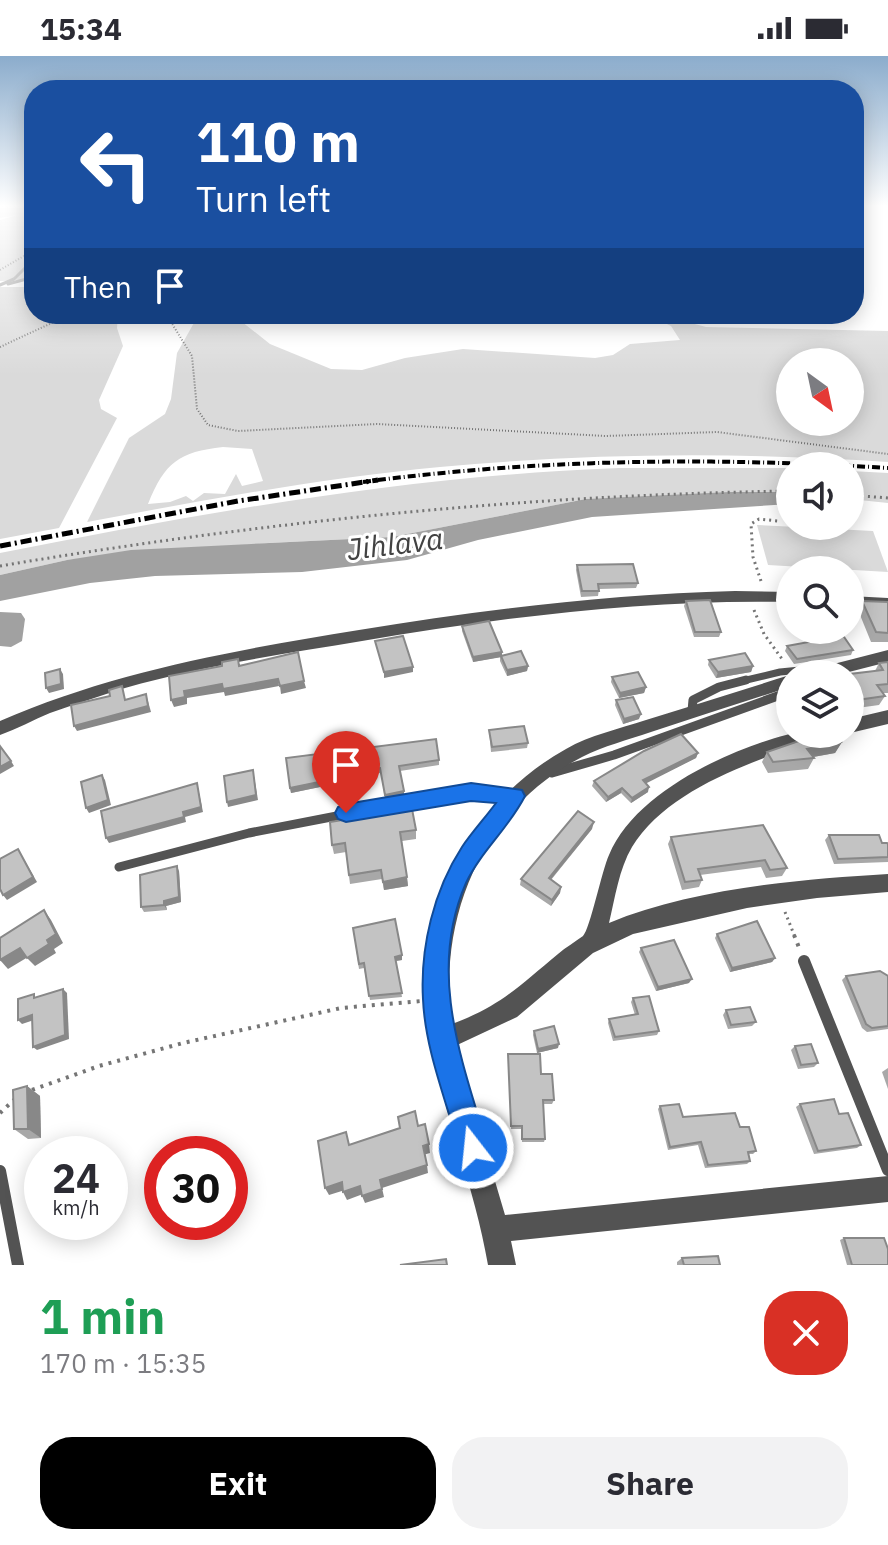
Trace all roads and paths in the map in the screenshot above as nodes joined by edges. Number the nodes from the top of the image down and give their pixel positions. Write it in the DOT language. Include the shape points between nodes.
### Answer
graph roads {
  1 [pos="49,324"];
  2 [pos="172,324"];
  3 [pos="0,347"];
  4 [pos="888,454"];
  5 [pos="776,491"];
  6 [pos="864,496"];
  7 [pos="888,498"];
  8 [pos="776,521"];
  9 [pos="0,566"];
  10 [pos="748,596"];
  11 [pos="766,596"];
  12 [pos="776,596"];
  13 [pos="864,602"];
  14 [pos="888,603"];
  15 [pos="888,656"];
  16 [pos="779,660"];
  17 [pos="864,662"];
  18 [pos="776,683"];
  19 [pos="776,697"];
  20 [pos="888,717"];
  21 [pos="864,723"];
  22 [pos="0,728"];
  23 [pos="776,745"];
  24 [pos="539,776"];
  25 [pos="514,796"];
  26 [pos="119,867"];
  27 [pos="888,883"];
  28 [pos="777,892"];
  29 [pos="594,940"];
  30 [pos="804,961"];
  31 [pos="435,999"];
  32 [pos="442,1039"];
  33 [pos="0,1113"];
  34 [pos="888,1170"];
  35 [pos="0,1171"];
  36 [pos="888,1189"];
  37 [pos="497,1229"];
  38 [pos="18,1265"];
  39 [pos="502,1265"];
  1 -- 3 [label="path"];
  2 -- 4 [label="path" via="192,356 197,409 208,425 238,431 377,424 606,436 717,432"];
  5 -- 9 [label="path" via="588,494 384,513 252,526"];
  6 -- 7 [label="path"];
  8 -- 11 [label="path" via="751,524 753,557"];
  10 -- 11 [label="street"];
  10 -- 16 [label="path"];
  10 -- 22 [label="street" via="542,607 221,658 101,688"];
  11 -- 12 [label="street"];
  13 -- 14 [label="street"];
  15 -- 17 [label="street"];
  18 -- 24 [label="street" via="572,754"];
  19 -- 24 [label="lane" via="594,763"];
  20 -- 21 [label="street"];
  23 -- 29 [label="street" via="723,767 643,820 626,840"];
  24 -- 25 [label="street"];
  25 -- 26 [label="lane" via="471,792 346,813"];
  25 -- 31 [label="street" via="471,853 448,901 437,953"];
  27 -- 28 [label="street"];
  28 -- 29 [label="street" via="659,916"];
  28 -- 30 [label="path"];
  29 -- 32 [label="street" via="489,1022"];
  30 -- 34 [label="lane"];
  31 -- 32 [label="street"];
  31 -- 33 [label="path" via="341,1008 183,1043 19,1095"];
  32 -- 37 [label="street"];
  35 -- 38 [label="lane"];
  36 -- 37 [label="street"];
  37 -- 39 [label="street"];
}
